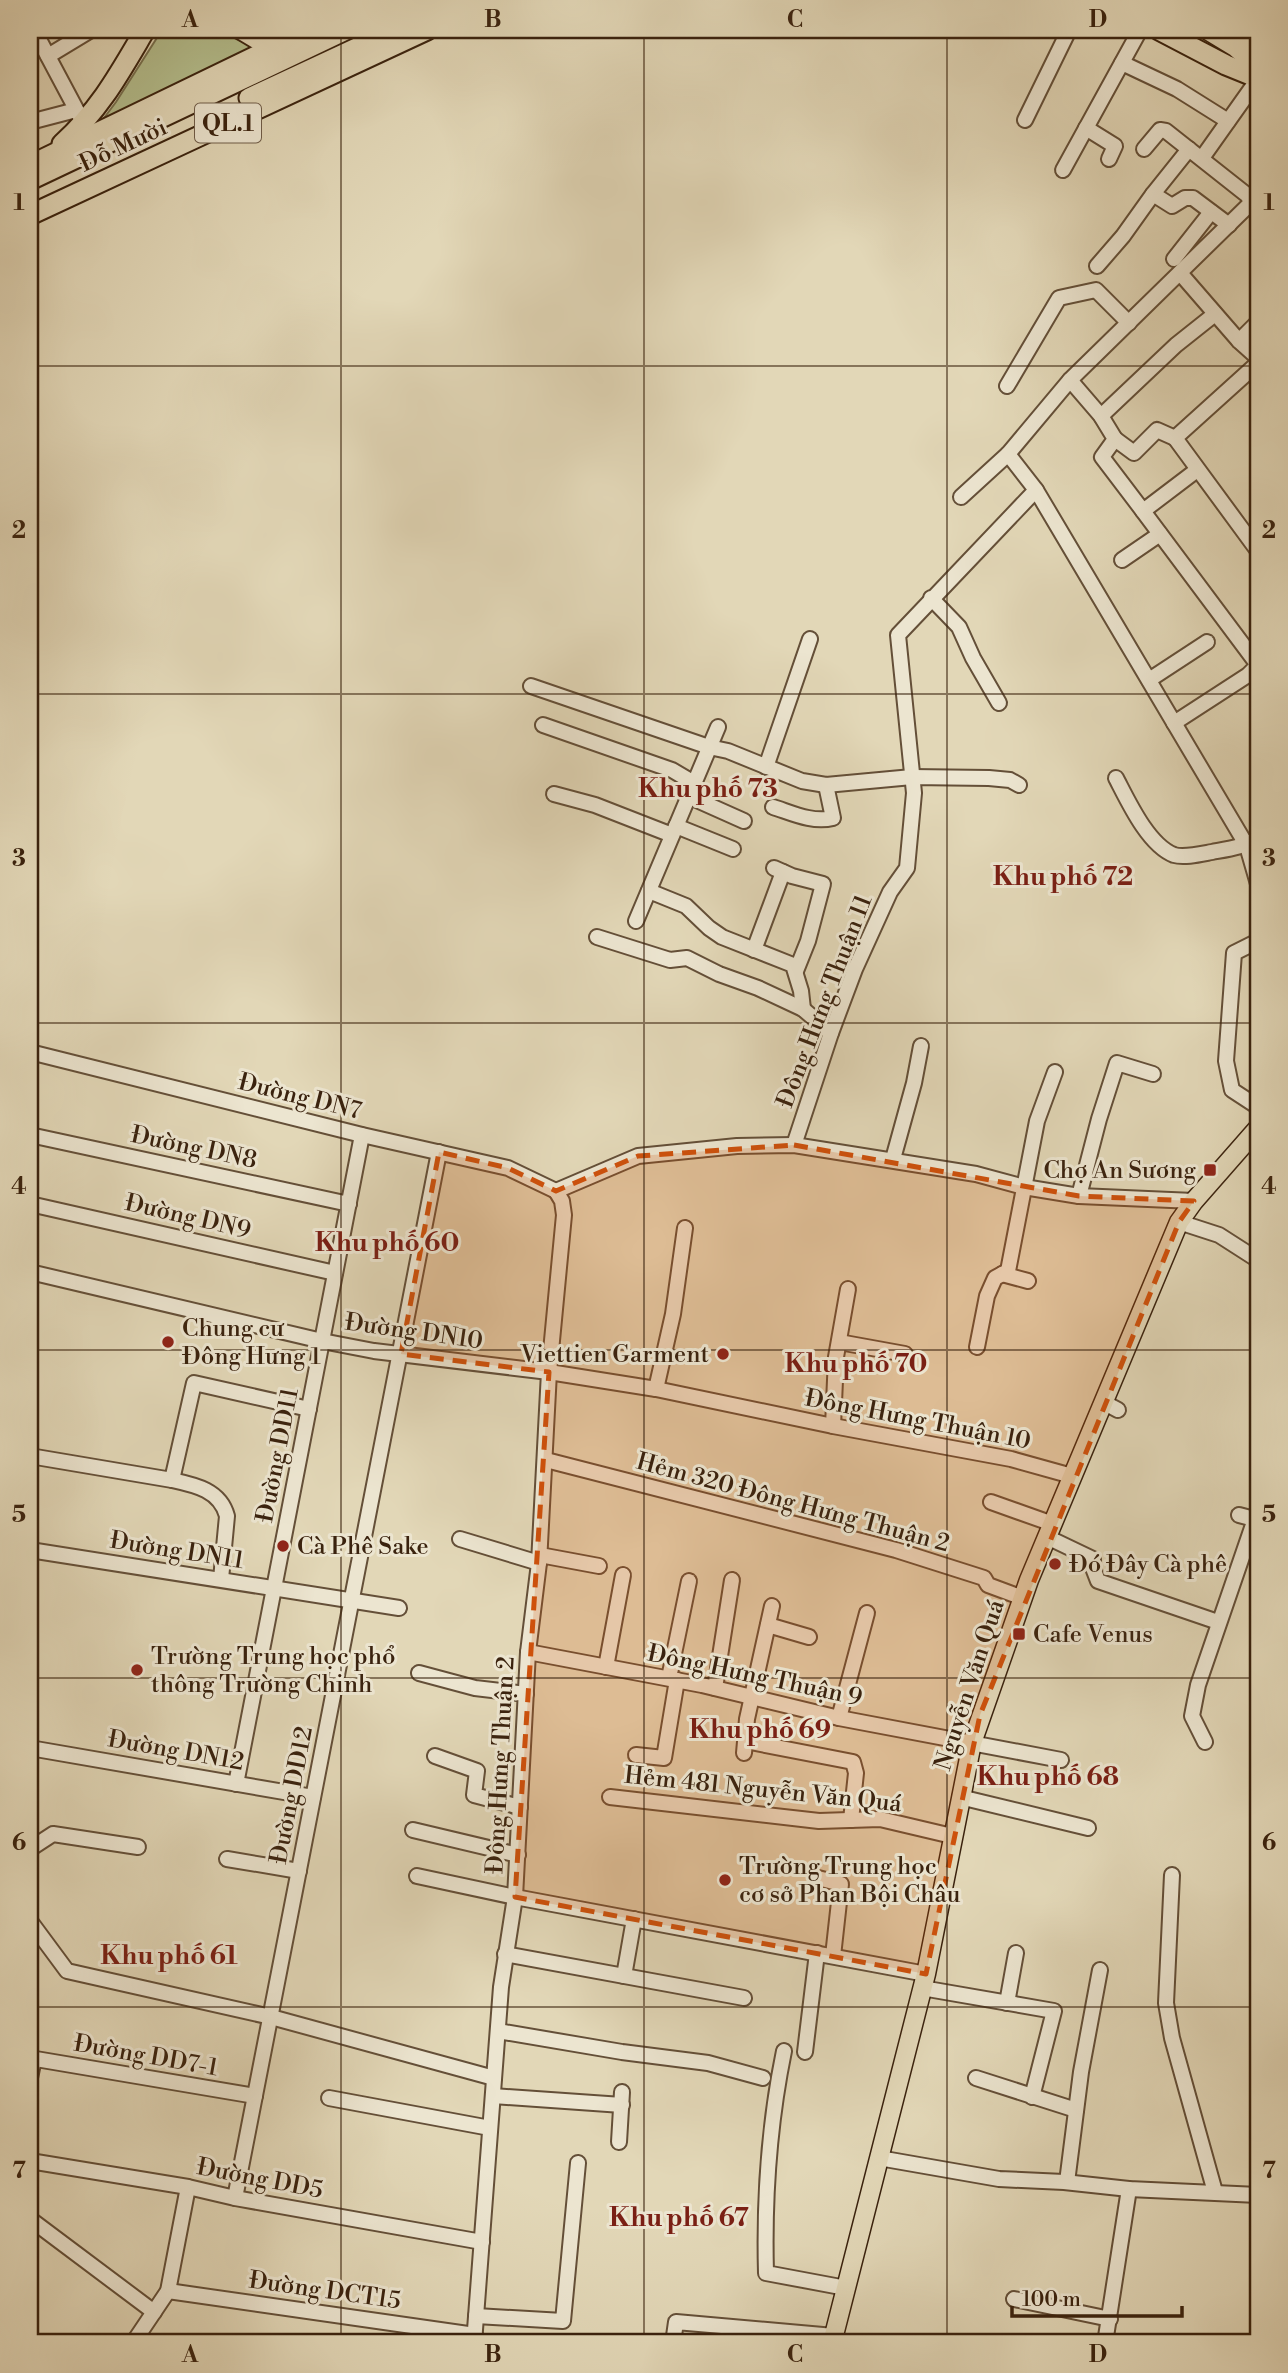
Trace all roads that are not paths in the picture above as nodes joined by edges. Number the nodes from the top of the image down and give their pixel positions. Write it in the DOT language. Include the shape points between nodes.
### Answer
graph roads {
  1 [pos="33,30"];
  2 [pos="90,30"];
  3 [pos="145,30"];
  4 [pos="242,30"];
  5 [pos="346,30"];
  6 [pos="395,30"];
  7 [pos="427,30"];
  8 [pos="1069,30"];
  9 [pos="1140,30"];
  10 [pos="1159,30"];
  11 [pos="1207,30"];
  12 [pos="1236,30"];
  13 [pos="311,38"];
  14 [pos="282,43"];
  15 [pos="1258,44"];
  16 [pos="48,55"];
  17 [pos="1122,63"];
  18 [pos="1258,67"];
  19 [pos="1258,78"];
  20 [pos="80,117"];
  21 [pos="1025,120"];
  22 [pos="1228,121"];
  23 [pos="30,122"];
  24 [pos="1086,128"];
  25 [pos="1144,149"];
  26 [pos="1189,149"];
  27 [pos="89,153"];
  28 [pos="1202,158"];
  29 [pos="1109,159"];
  30 [pos="38,162"];
  31 [pos="1063,170"];
  32 [pos="30,172"];
  33 [pos="30,180"];
  34 [pos="1153,194"];
  35 [pos="30,201"];
  36 [pos="1256,203"];
  37 [pos="1211,212"];
  38 [pos="30,215"];
  39 [pos="1229,225"];
  40 [pos="1174,259"];
  41 [pos="1097,266"];
  42 [pos="1180,273"];
  43 [pos="1215,314"];
  44 [pos="1258,322"];
  45 [pos="1129,323"];
  46 [pos="1238,341"];
  47 [pos="1258,361"];
  48 [pos="1070,380"];
  49 [pos="1007,386"];
  50 [pos="1101,416"];
  51 [pos="1174,438"];
  52 [pos="1115,439"];
  53 [pos="1008,454"];
  54 [pos="1196,470"];
  55 [pos="1037,490"];
  56 [pos="961,497"];
  57 [pos="1143,511"];
  58 [pos="1160,534"];
  59 [pos="1258,551"];
  60 [pos="1122,560"];
  61 [pos="931,598"];
  62 [pos="810,639"];
  63 [pos="1206,642"];
  64 [pos="1149,680"];
  65 [pos="531,686"];
  66 [pos="999,703"];
  67 [pos="1174,723"];
  68 [pos="543,725"];
  69 [pos="718,727"];
  70 [pos="709,747"];
  71 [pos="766,767"];
  72 [pos="912,777"];
  73 [pos="1116,778"];
  74 [pos="826,785"];
  75 [pos="1019,786"];
  76 [pos="691,790"];
  77 [pos="554,794"];
  78 [pos="773,807"];
  79 [pos="744,821"];
  80 [pos="674,830"];
  81 [pos="1252,842"];
  82 [pos="733,849"];
  83 [pos="1258,884"];
  84 [pos="649,891"];
  85 [pos="636,921"];
  86 [pos="597,937"];
  87 [pos="1258,941"];
  88 [pos="754,950"];
  89 [pos="796,971"];
  90 [pos="803,1009"];
  91 [pos="831,1033"];
  92 [pos="921,1046"];
  93 [pos="30,1052"];
  94 [pos="1055,1072"];
  95 [pos="1153,1074"];
  96 [pos="1258,1107"];
  97 [pos="1258,1128"];
  98 [pos="30,1135"];
  99 [pos="362,1135"];
  100 [pos="794,1145"];
  101 [pos="439,1152"];
  102 [pos="893,1159"];
  103 [pos="1024,1187"];
  104 [pos="556,1191"];
  105 [pos="1079,1196"];
  106 [pos="1194,1201"];
  107 [pos="30,1204"];
  108 [pos="349,1204"];
  109 [pos="1179,1222"];
  110 [pos="685,1228"];
  111 [pos="1258,1261"];
  112 [pos="30,1272"];
  113 [pos="335,1272"];
  114 [pos="1002,1274"];
  115 [pos="1028,1281"];
  116 [pos="848,1289"];
  117 [pos="322,1341"];
  118 [pos="839,1342"];
  119 [pos="977,1347"];
  120 [pos="401,1354"];
  121 [pos="905,1354"];
  122 [pos="549,1372"];
  123 [pos="656,1389"];
  124 [pos="309,1409"];
  125 [pos="833,1426"];
  126 [pos="30,1455"];
  127 [pos="546,1460"];
  128 [pos="1072,1476"];
  129 [pos="172,1480"];
  130 [pos="991,1502"];
  131 [pos="1239,1515"];
  132 [pos="1257,1520"];
  133 [pos="1050,1531"];
  134 [pos="460,1539"];
  135 [pos="30,1550"];
  136 [pos="539,1559"];
  137 [pos="599,1566"];
  138 [pos="623,1575"];
  139 [pos="221,1579"];
  140 [pos="733,1580"];
  141 [pos="689,1581"];
  142 [pos="274,1587"];
  143 [pos="1023,1598"];
  144 [pos="352,1600"];
  145 [pos="772,1606"];
  146 [pos="400,1608"];
  147 [pos="867,1613"];
  148 [pos="1218,1622"];
  149 [pos="768,1625"];
  150 [pos="809,1637"];
  151 [pos="528,1652"];
  152 [pos="606,1667"];
  153 [pos="419,1673"];
  154 [pos="673,1679"];
  155 [pos="715,1688"];
  156 [pos="526,1694"];
  157 [pos="752,1698"];
  158 [pos="839,1718"];
  159 [pos="1205,1742"];
  160 [pos="972,1743"];
  161 [pos="30,1748"];
  162 [pos="636,1755"];
  163 [pos="435,1756"];
  164 [pos="1060,1760"];
  165 [pos="236,1784"];
  166 [pos="313,1797"];
  167 [pos="610,1797"];
  168 [pos="960,1797"];
  169 [pos="520,1807"];
  170 [pos="850,1820"];
  171 [pos="1088,1828"];
  172 [pos="413,1830"];
  173 [pos="952,1836"];
  174 [pos="138,1847"];
  175 [pos="30,1849"];
  176 [pos="517,1855"];
  177 [pos="227,1859"];
  178 [pos="299,1871"];
  179 [pos="1172,1875"];
  180 [pos="417,1876"];
  181 [pos="818,1878"];
  182 [pos="516,1897"];
  183 [pos="634,1919"];
  184 [pos="30,1920"];
  185 [pos="817,1953"];
  186 [pos="1016,1953"];
  187 [pos="505,1954"];
  188 [pos="833,1956"];
  189 [pos="1100,1970"];
  190 [pos="624,1976"];
  191 [pos="924,1981"];
  192 [pos="744,1998"];
  193 [pos="1007,2003"];
  194 [pos="271,2017"];
  195 [pos="498,2031"];
  196 [pos="784,2051"];
  197 [pos="805,2052"];
  198 [pos="32,2058"];
  199 [pos="30,2078"];
  200 [pos="494,2078"];
  201 [pos="763,2078"];
  202 [pos="976,2078"];
  203 [pos="255,2096"];
  204 [pos="493,2096"];
  205 [pos="1032,2097"];
  206 [pos="329,2098"];
  207 [pos="1076,2110"];
  208 [pos="490,2128"];
  209 [pos="619,2142"];
  210 [pos="879,2158"];
  211 [pos="30,2161"];
  212 [pos="578,2163"];
  213 [pos="1067,2182"];
  214 [pos="188,2187"];
  215 [pos="1129,2189"];
  216 [pos="1215,2192"];
  217 [pos="1258,2195"];
  218 [pos="235,2198"];
  219 [pos="30,2219"];
  220 [pos="482,2242"];
  221 [pos="846,2288"];
  222 [pos="168,2291"];
  223 [pos="1014,2299"];
  224 [pos="154,2312"];
  225 [pos="476,2316"];
  226 [pos="1110,2319"];
  227 [pos="475,2339"];
  228 [pos="833,2339"];
  229 [pos="133,2343"];
  230 [pos="673,2343"];
  231 [pos="1105,2343"];
  1 -- 16 [label="street"];
  2 -- 16 [label="street"];
  3 -- 20 [label="highway" via="100,104"];
  4 -- 14 [label="highway"];
  5 -- 13 [label="highway, Đỗ Mười / QL.1"];
  6 -- 35 [label="highway, Đỗ Mười / QL.1"];
  7 -- 38 [label="highway, Đỗ Mười / QL.1"];
  8 -- 21 [label="street"];
  9 -- 17 [label="street"];
  10 -- 19 [label="highway"];
  11 -- 18 [label="main road"];
  12 -- 15 [label="main road"];
  13 -- 14 [label="highway"];
  13 -- 27 [label="highway, Đỗ Mười / QL.1"];
  14 -- 30 [label="highway, Đỗ Mười / QL.1"];
  16 -- 20 [label="street"];
  17 -- 22 [label="street" via="1177,89"];
  17 -- 24 [label="street"];
  19 -- 22 [label="street"];
  20 -- 23 [label="street"];
  20 -- 30 [label="highway"];
  22 -- 28 [label="street"];
  24 -- 29 [label="street" via="1115,146"];
  24 -- 31 [label="street"];
  25 -- 26 [label="street" via="1162,130"];
  26 -- 28 [label="street"];
  26 -- 34 [label="street"];
  27 -- 30 [label="highway"];
  27 -- 33 [label="highway, Đỗ Mười / QL.1"];
  28 -- 36 [label="street"];
  30 -- 32 [label="highway"];
  34 -- 37 [label="street" via="1172,206 1193,198"];
  34 -- 41 [label="street"];
  36 -- 39 [label="street"];
  37 -- 39 [label="street"];
  37 -- 40 [label="street"];
  39 -- 42 [label="street"];
  42 -- 43 [label="street"];
  42 -- 45 [label="street"];
  43 -- 46 [label="street"];
  43 -- 50 [label="street"];
  44 -- 46 [label="street"];
  45 -- 48 [label="street"];
  45 -- 49 [label="street" via="1096,290 1059,298"];
  46 -- 47 [label="street"];
  47 -- 51 [label="street"];
  48 -- 50 [label="street"];
  48 -- 53 [label="street"];
  50 -- 52 [label="street"];
  51 -- 52 [label="street" via="1157,430 1134,453"];
  51 -- 54 [label="street"];
  52 -- 57 [label="street" via="1102,457"];
  53 -- 55 [label="street"];
  53 -- 56 [label="street"];
  54 -- 57 [label="street"];
  54 -- 59 [label="street"];
  55 -- 61 [label="street, Đông Hưng Thuận 11"];
  55 -- 64 [label="street"];
  57 -- 58 [label="street"];
  58 -- 60 [label="street"];
  58 -- 67 [label="street" via="1258,665"];
  61 -- 66 [label="street" via="959,627"];
  61 -- 72 [label="street, Đông Hưng Thuận 11" via="898,635"];
  62 -- 71 [label="street"];
  63 -- 64 [label="street"];
  64 -- 67 [label="street"];
  65 -- 70 [label="street"];
  67 -- 81 [label="street"];
  68 -- 76 [label="street" via="672,770"];
  69 -- 70 [label="street"];
  70 -- 71 [label="street"];
  70 -- 76 [label="street"];
  71 -- 74 [label="street"];
  72 -- 74 [label="street"];
  72 -- 75 [label="street" via="989,778"];
  72 -- 91 [label="street, Đông Hưng Thuận 11" via="907,868 890,892"];
  73 -- 81 [label="street" via="1140,824 1175,856"];
  74 -- 78 [label="street" via="833,818 803,817"];
  76 -- 79 [label="street"];
  76 -- 80 [label="street"];
  77 -- 80 [label="street"];
  80 -- 82 [label="street"];
  80 -- 84 [label="street"];
  81 -- 83 [label="street"];
  84 -- 85 [label="street"];
  84 -- 88 [label="street" via="686,906 722,937"];
  86 -- 90 [label="street" via="670,960 687,958"];
  87 -- 96 [label="street" via="1234,953 1226,1061 1232,1090"];
  88 -- 89 [label="street" via="786,961"];
  88 -- 89 [label="street" via="778,870 823,884"];
  89 -- 90 [label="street"];
  90 -- 91 [label="street"];
  91 -- 100 [label="street, Đông Hưng Thuận 11"];
  92 -- 102 [label="street"];
  93 -- 99 [label="street, Đường DN7"];
  94 -- 103 [label="street" via="1037,1121"];
  95 -- 105 [label="street" via="1117,1063"];
  97 -- 106 [label="main road, Nguyễn Văn Quá"];
  98 -- 108 [label="street, Đường DN8"];
  99 -- 101 [label="street, Đường DN7"];
  99 -- 108 [label="street, Đường DD11"];
  100 -- 102 [label="street, Đông Hưng Thuận 11"];
  100 -- 104 [label="street, Đông Hưng Thuận 11" via="638,1156"];
  101 -- 104 [label="street, Đường DN7" via="508,1168"];
  101 -- 120 [label="street, Đường DD12"];
  102 -- 103 [label="street, Đông Hưng Thuận 11"];
  103 -- 105 [label="street, Đông Hưng Thuận 11"];
  103 -- 114 [label="street" via="1008,1271"];
  104 -- 122 [label="street, Đông Hưng Thuận 2" via="564,1215"];
  105 -- 106 [label="street, Đông Hưng Thuận 11"];
  106 -- 109 [label="main road, Nguyễn Văn Quá"];
  107 -- 113 [label="street, Đường DN9"];
  108 -- 113 [label="street, Đường DD11"];
  109 -- 111 [label="street" via="1219,1236"];
  109 -- 128 [label="main road, Nguyễn Văn Quá" via="1110,1406"];
  110 -- 123 [label="street"];
  112 -- 117 [label="street, Đường DN10"];
  113 -- 117 [label="street, Đường DD11"];
  114 -- 115 [label="street"];
  114 -- 119 [label="street" via="995,1278 987,1296"];
  116 -- 118 [label="street"];
  117 -- 120 [label="street, Đường DN10"];
  117 -- 124 [label="street, Đường DD11"];
  118 -- 121 [label="street"];
  118 -- 125 [label="street"];
  120 -- 122 [label="street, Đường DN10"];
  120 -- 144 [label="street, Đường DD12"];
  122 -- 123 [label="street, Đông Hưng Thuận 10"];
  122 -- 127 [label="street, Đông Hưng Thuận 2"];
  123 -- 125 [label="street, Đông Hưng Thuận 10"];
  124 -- 129 [label="street" via="194,1383"];
  124 -- 142 [label="street, Đường DD11"];
  125 -- 128 [label="street, Đông Hưng Thuận 10" via="1011,1459"];
  126 -- 129 [label="street"];
  127 -- 136 [label="street, Đông Hưng Thuận 2"];
  127 -- 143 [label="street, Hẻm 320 Đông Hưng Thuận 2" via="896,1550 984,1578 988,1585"];
  128 -- 133 [label="main road, Nguyễn Văn Quá"];
  129 -- 139 [label="street" via="207,1490 225,1508"];
  130 -- 133 [label="street"];
  131 -- 132 [label="street"];
  132 -- 148 [label="street"];
  133 -- 143 [label="main road, Nguyễn Văn Quá"];
  133 -- 148 [label="street" via="1093,1559 1098,1581"];
  134 -- 136 [label="street"];
  135 -- 139 [label="street, Đường DN11"];
  136 -- 137 [label="street"];
  136 -- 151 [label="street, Đông Hưng Thuận 2"];
  138 -- 152 [label="street"];
  139 -- 142 [label="street, Đường DN11"];
  140 -- 155 [label="street"];
  141 -- 154 [label="street"];
  142 -- 144 [label="street, Đường DN11"];
  142 -- 165 [label="street, Đường DD11"];
  143 -- 160 [label="main road, Nguyễn Văn Quá"];
  144 -- 146 [label="street, Đường DN11"];
  144 -- 166 [label="street, Đường DD12"];
  145 -- 149 [label="street"];
  147 -- 158 [label="street"];
  148 -- 159 [label="street" via="1192,1716"];
  149 -- 150 [label="street"];
  149 -- 157 [label="street"];
  151 -- 152 [label="street, Đông Hưng Thuận 9"];
  151 -- 156 [label="street, Đông Hưng Thuận 2"];
  152 -- 154 [label="street, Đông Hưng Thuận 9"];
  153 -- 156 [label="street" via="475,1688"];
  154 -- 155 [label="street, Đông Hưng Thuận 9"];
  154 -- 162 [label="street" via="664,1758"];
  155 -- 157 [label="street, Đông Hưng Thuận 9"];
  156 -- 169 [label="street, Đông Hưng Thuận 2"];
  157 -- 158 [label="street, Đông Hưng Thuận 9"];
  157 -- 170 [label="street" via="744,1747 853,1762 856,1773"];
  158 -- 160 [label="street, Đông Hưng Thuận 9"];
  160 -- 164 [label="street, Đông Hưng Thuận 9"];
  160 -- 168 [label="main road, Nguyễn Văn Quá"];
  161 -- 165 [label="street, Đường DN12"];
  163 -- 169 [label="street" via="477,1770 474,1795"];
  165 -- 166 [label="street, Đường DN12"];
  166 -- 178 [label="street, Đường DD12"];
  167 -- 170 [label="street, Hẻm 481 Nguyễn Văn Quá" via="819,1821"];
  168 -- 171 [label="street"];
  168 -- 173 [label="main road, Nguyễn Văn Quá"];
  169 -- 176 [label="street, Đông Hưng Thuận 2"];
  170 -- 173 [label="street, Hẻm 481 Nguyễn Văn Quá" via="880,1819"];
  172 -- 176 [label="street"];
  173 -- 191 [label="main road, Nguyễn Văn Quá"];
  174 -- 175 [label="street" via="52,1834"];
  176 -- 182 [label="street, Đông Hưng Thuận 2"];
  177 -- 178 [label="street"];
  178 -- 194 [label="street, Đường DD12"];
  179 -- 216 [label="street" via="1166,2003"];
  180 -- 182 [label="street"];
  181 -- 188 [label="street" via="841,1884"];
  182 -- 183 [label="street"];
  182 -- 187 [label="street, Đông Hưng Thuận 2"];
  183 -- 185 [label="street"];
  183 -- 190 [label="street"];
  184 -- 194 [label="street" via="67,1971"];
  185 -- 188 [label="street"];
  185 -- 197 [label="street"];
  186 -- 193 [label="street"];
  187 -- 190 [label="street"];
  187 -- 195 [label="street, Đông Hưng Thuận 2"];
  188 -- 191 [label="street"];
  189 -- 207 [label="street"];
  190 -- 192 [label="street"];
  191 -- 193 [label="street"];
  191 -- 210 [label="main road, Nguyễn Văn Quá"];
  193 -- 205 [label="street" via="1054,2011"];
  194 -- 200 [label="street"];
  194 -- 203 [label="street, Đường DD12"];
  195 -- 200 [label="street, Đông Hưng Thuận 2"];
  195 -- 201 [label="street" via="708,2063"];
  196 -- 221 [label="street" via="770,2137 766,2273"];
  198 -- 199 [label="street"];
  198 -- 203 [label="street, Đường DD7-1"];
  200 -- 204 [label="street, Đông Hưng Thuận 2"];
  202 -- 205 [label="street"];
  203 -- 218 [label="street, Đường DD12"];
  204 -- 208 [label="street, Đông Hưng Thuận 2"];
  204 -- 209 [label="street" via="622,2098"];
  205 -- 207 [label="street"];
  206 -- 208 [label="street"];
  207 -- 213 [label="street"];
  208 -- 220 [label="street, Đông Hưng Thuận 2"];
  210 -- 213 [label="street" via="999,2179"];
  210 -- 221 [label="main road, Nguyễn Văn Quá"];
  211 -- 214 [label="street, Đường DD5"];
  212 -- 225 [label="street" via="563,2321"];
  213 -- 215 [label="street"];
  214 -- 218 [label="street, Đường DD5"];
  214 -- 222 [label="street"];
  215 -- 216 [label="street"];
  215 -- 226 [label="street"];
  216 -- 217 [label="street"];
  218 -- 220 [label="street, Đường DD5"];
  219 -- 224 [label="street"];
  220 -- 225 [label="street, Đông Hưng Thuận 2"];
  221 -- 228 [label="main road, Nguyễn Văn Quá"];
  222 -- 224 [label="street"];
  222 -- 227 [label="street, Đường DCT15"];
  223 -- 226 [label="street"];
  224 -- 229 [label="street"];
  225 -- 227 [label="street, Đông Hưng Thuận 2"];
  226 -- 231 [label="street"];
  228 -- 230 [label="street" via="676,2322"];
}
